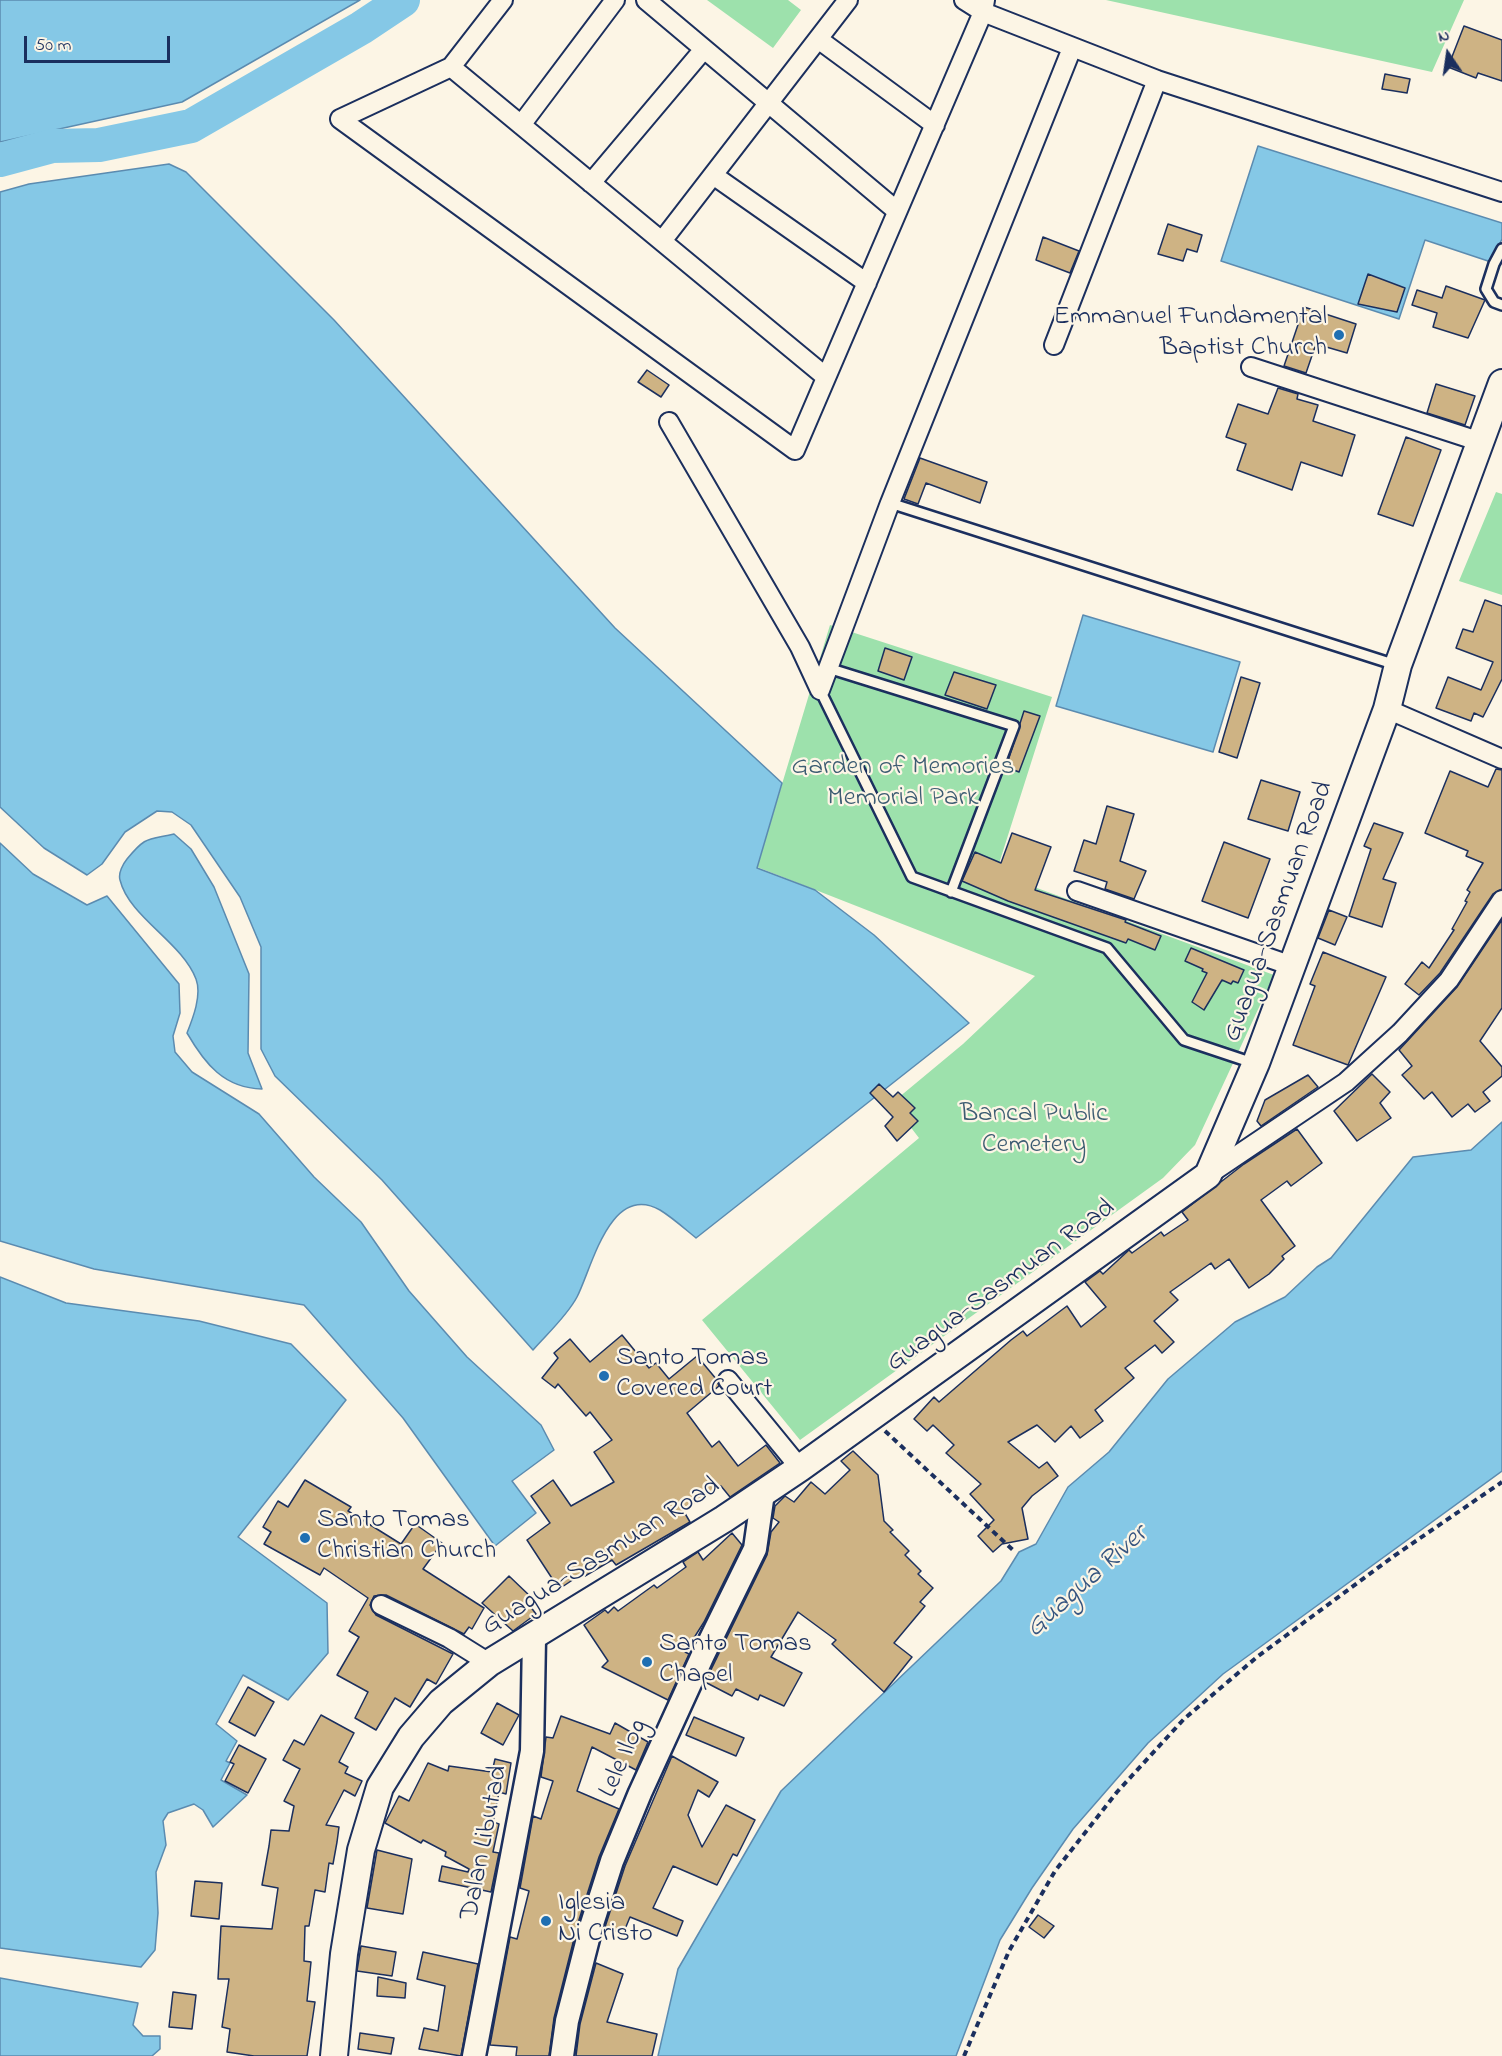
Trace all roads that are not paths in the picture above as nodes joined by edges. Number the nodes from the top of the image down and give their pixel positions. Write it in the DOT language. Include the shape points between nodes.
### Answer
graph roads {
  1 [pos="504,0"];
  2 [pos="615,0"];
  3 [pos="646,0"];
  4 [pos="848,0"];
  5 [pos="964,0"];
  6 [pos="984,6"];
  7 [pos="818,39"];
  8 [pos="1072,48"];
  9 [pos="705,49"];
  10 [pos="451,68"];
  11 [pos="1157,80"];
  12 [pos="768,103"];
  13 [pos="521,125"];
  14 [pos="934,125"];
  15 [pos="713,175"];
  16 [pos="591,183"];
  17 [pos="1502,192"];
  18 [pos="897,211"];
  19 [pos="662,241"];
  20 [pos="1502,249"];
  21 [pos="867,283"];
  22 [pos="1502,305"];
  23 [pos="1054,345"];
  24 [pos="1251,367"];
  25 [pos="826,377"];
  26 [pos="1502,383"];
  27 [pos="669,422"];
  28 [pos="1481,442"];
  29 [pos="890,503"];
  30 [pos="1398,665"];
  31 [pos="828,668"];
  32 [pos="820,690"];
  33 [pos="1387,709"];
  34 [pos="1502,759"];
  35 [pos="1077,891"];
  36 [pos="951,892"];
  37 [pos="1502,900"];
  38 [pos="1292,966"];
  39 [pos="1256,1063"];
  40 [pos="1208,1175"];
  41 [pos="728,1380"];
  42 [pos="800,1468"];
  43 [pos="763,1493"];
  44 [pos="381,1605"];
  45 [pos="534,1638"];
  46 [pos="489,1664"];
  47 [pos="334,2056"];
  48 [pos="474,2056"];
  49 [pos="562,2056"];
  1 -- 10 [label="street"];
  2 -- 13 [label="street"];
  3 -- 9 [label="street"];
  4 -- 7 [label="street"];
  5 -- 6 [label="street"];
  6 -- 8 [label="street"];
  6 -- 14 [label="street"];
  7 -- 12 [label="street"];
  7 -- 14 [label="street"];
  8 -- 11 [label="street"];
  8 -- 29 [label="street"];
  9 -- 12 [label="street"];
  9 -- 16 [label="street"];
  10 -- 13 [label="street"];
  10 -- 25 [label="street" via="340,119 795,450"];
  11 -- 17 [label="street"];
  11 -- 23 [label="street"];
  12 -- 15 [label="street"];
  12 -- 18 [label="street"];
  13 -- 16 [label="street"];
  14 -- 18 [label="street"];
  15 -- 19 [label="street"];
  15 -- 21 [label="street"];
  16 -- 19 [label="street"];
  18 -- 21 [label="street"];
  19 -- 25 [label="street"];
  20 -- 22 [label="lane" via="1486,289 1494,302"];
  21 -- 25 [label="street"];
  24 -- 28 [label="street"];
  26 -- 28 [label="main road, Guagua-Sasmuan Road"];
  27 -- 32 [label="street" via="800,647"];
  28 -- 30 [label="main road, Guagua-Sasmuan Road"];
  29 -- 30 [label="lane"];
  29 -- 31 [label="street"];
  30 -- 33 [label="main road, Guagua-Sasmuan Road"];
  31 -- 32 [label="street"];
  31 -- 36 [label="lane" via="1014,726"];
  32 -- 36 [label="lane" via="904,865 912,877"];
  33 -- 34 [label="street"];
  33 -- 38 [label="main road, Guagua-Sasmuan Road"];
  35 -- 38 [label="street"];
  36 -- 39 [label="lane" via="1107,948 1184,1040"];
  37 -- 40 [label="street" via="1449,980 1400,1033 1329,1095"];
  38 -- 39 [label="main road, Guagua-Sasmuan Road"];
  39 -- 40 [label="main road, Guagua-Sasmuan Road"];
  40 -- 42 [label="main road, Guagua-Sasmuan Road"];
  41 -- 42 [label="street"];
  42 -- 43 [label="main road, Guagua-Sasmuan Road"];
  43 -- 45 [label="main road, Guagua-Sasmuan Road"];
  43 -- 49 [label="street, Lele Ilog" via="755,1549 678,1708 612,1861 591,1927"];
  44 -- 46 [label="street" via="449,1638"];
  45 -- 46 [label="main road, Guagua-Sasmuan Road"];
  45 -- 48 [label="street, Dalan Libutad" via="532,1750"];
  46 -- 47 [label="main road, Guagua-Sasmuan Road" via="441,1702 411,1737 380,1787 361,1850 344,1954"];
}
